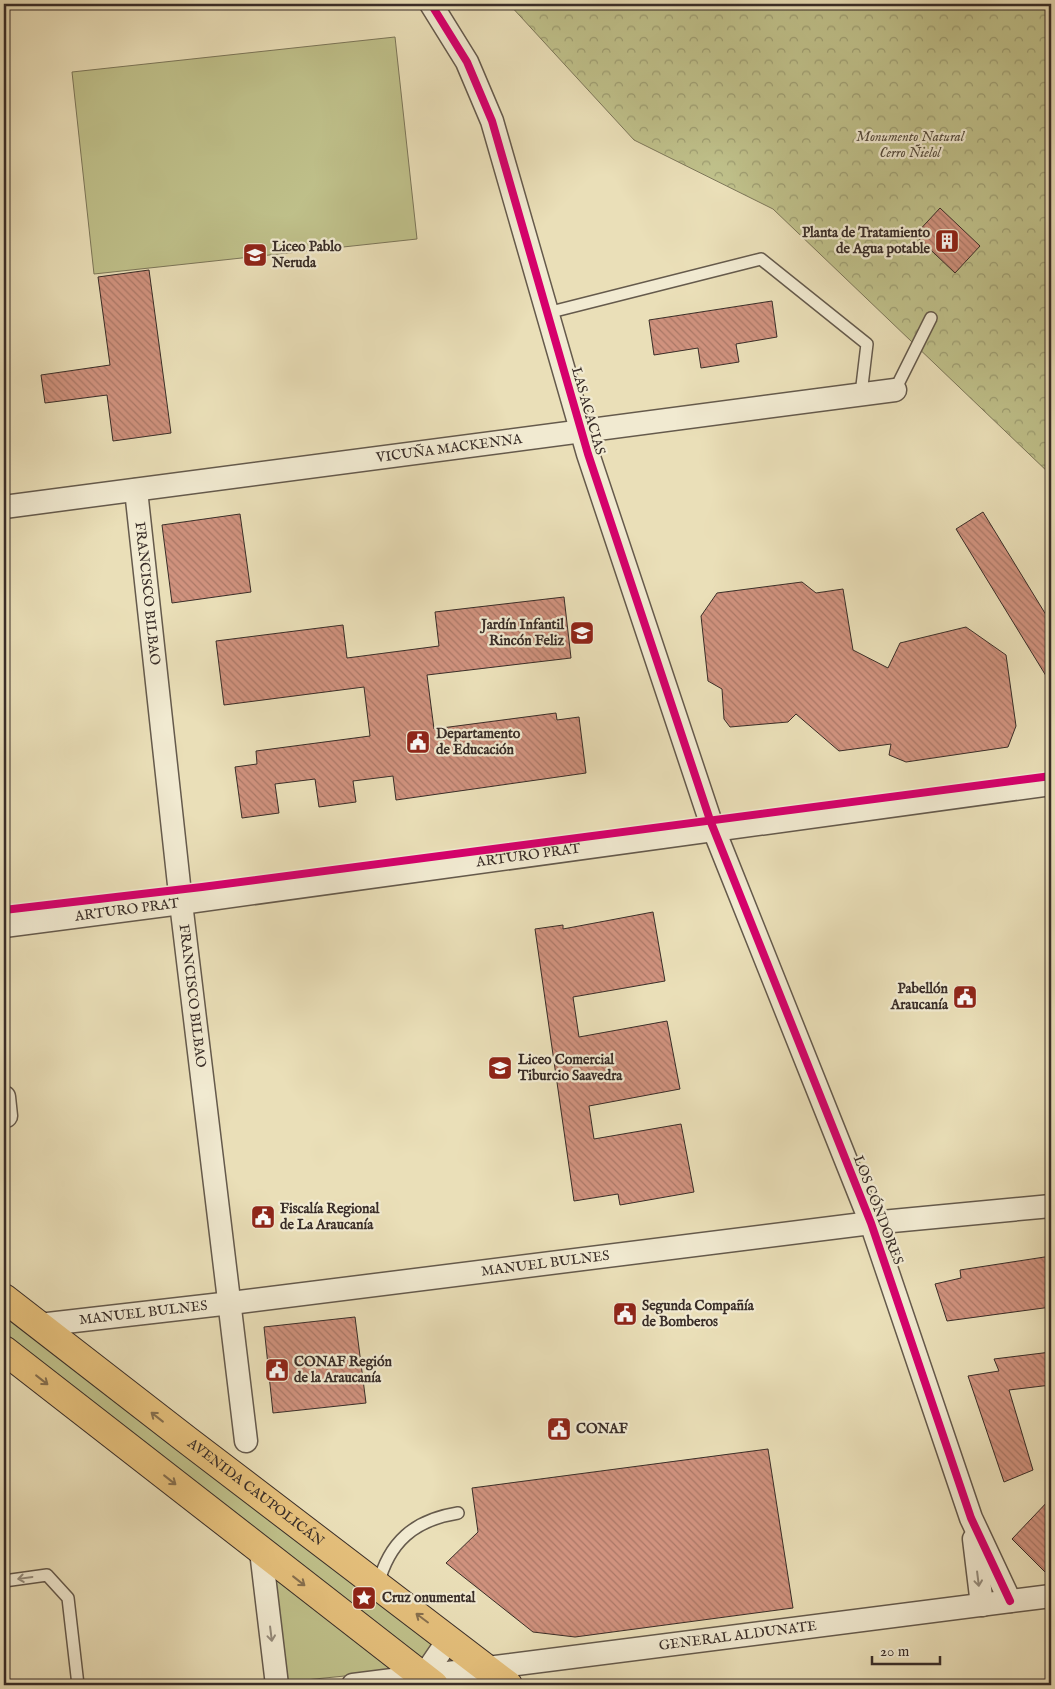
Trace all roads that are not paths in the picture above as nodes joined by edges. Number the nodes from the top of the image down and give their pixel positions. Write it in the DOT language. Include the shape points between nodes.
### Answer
graph roads {
  1 [pos="431,4"];
  2 [pos="548,312"];
  3 [pos="931,318"];
  4 [pos="895,390"];
  5 [pos="862,394"];
  6 [pos="581,431"];
  7 [pos="136,490"];
  8 [pos="4,507"];
  9 [pos="1051,784"];
  10 [pos="714,831"];
  11 [pos="182,903"];
  12 [pos="4,926"];
  13 [pos="1051,1206"];
  14 [pos="871,1223"];
  15 [pos="4,1298"];
  16 [pos="230,1303"];
  17 [pos="38,1325"];
  18 [pos="4,1336"];
  19 [pos="4,1350"];
  20 [pos="72,1351"];
  21 [pos="246,1441"];
  22 [pos="458,1513"];
  23 [pos="971,1518"];
  24 [pos="261,1551"];
  25 [pos="4,1581"];
  26 [pos="378,1585"];
  27 [pos="1049,1598"];
  28 [pos="1010,1601"];
  29 [pos="982,1605"];
  30 [pos="449,1639"];
  31 [pos="498,1677"];
  32 [pos="429,1681"];
  33 [pos="78,1685"];
  34 [pos="277,1685"];
  35 [pos="353,1685"];
  1 -- 2 [label="street, LAS ACACIAS" via="467,62 492,121"];
  2 -- 5 [label="lane" via="761,259 867,344"];
  2 -- 6 [label="street, LAS ACACIAS"];
  3 -- 4 [label="lane"];
  4 -- 5 [label="street, VICUÑA MACKENNA"];
  5 -- 6 [label="street, VICUÑA MACKENNA"];
  6 -- 7 [label="street, VICUÑA MACKENNA"];
  6 -- 10 [label="street, LAS ACACIAS"];
  7 -- 8 [label="street, VICUÑA MACKENNA"];
  7 -- 11 [label="street, FRANCISCO BILBAO"];
  9 -- 10 [label="street, ARTURO PRAT"];
  10 -- 11 [label="street, ARTURO PRAT"];
  10 -- 14 [label="street, LOS CÓNDORES"];
  11 -- 12 [label="street, ARTURO PRAT"];
  11 -- 16 [label="street, FRANCISCO BILBAO"];
  13 -- 14 [label="street, MANUEL BULNES"];
  14 -- 16 [label="street, MANUEL BULNES"];
  14 -- 23 [label="street, LOS CÓNDORES"];
  15 -- 17 [label="main road, AVENIDA CAUPOLICÁN"];
  16 -- 17 [label="street, MANUEL BULNES"];
  16 -- 21 [label="street, FRANCISCO BILBAO"];
  17 -- 20 [label="main road, AVENIDA CAUPOLICÁN"];
  18 -- 20 [label="main road" via="41,1340"];
  19 -- 24 [label="main road, one-way"];
  26 -- 20 [label="main road, AVENIDA CAUPOLICÁN, one-way"];
  22 -- 26 [label="lane" via="427,1521 412,1529 390,1554"];
  23 -- 28 [label="street, LOS CÓNDORES"];
  23 -- 29 [label="street, LOS CÓNDORES, one-way"];
  24 -- 32 [label="main road, one-way"];
  24 -- 34 [label="street, one-way"];
  33 -- 25 [label="lane, one-way" via="68,1598 47,1575"];
  30 -- 26 [label="main road, AVENIDA CAUPOLICÁN, one-way"];
  27 -- 28 [label="street, GENERAL ALDUNATE"];
  28 -- 29 [label="street, GENERAL ALDUNATE"];
  29 -- 31 [label="street, GENERAL ALDUNATE"];
  30 -- 31 [label="main road, AVENIDA CAUPOLICÁN"];
  30 -- 32 [label="street"];
  31 -- 32 [label="street, GENERAL ALDUNATE"];
  32 -- 35 [label="street, GENERAL ALDUNATE"];
}
